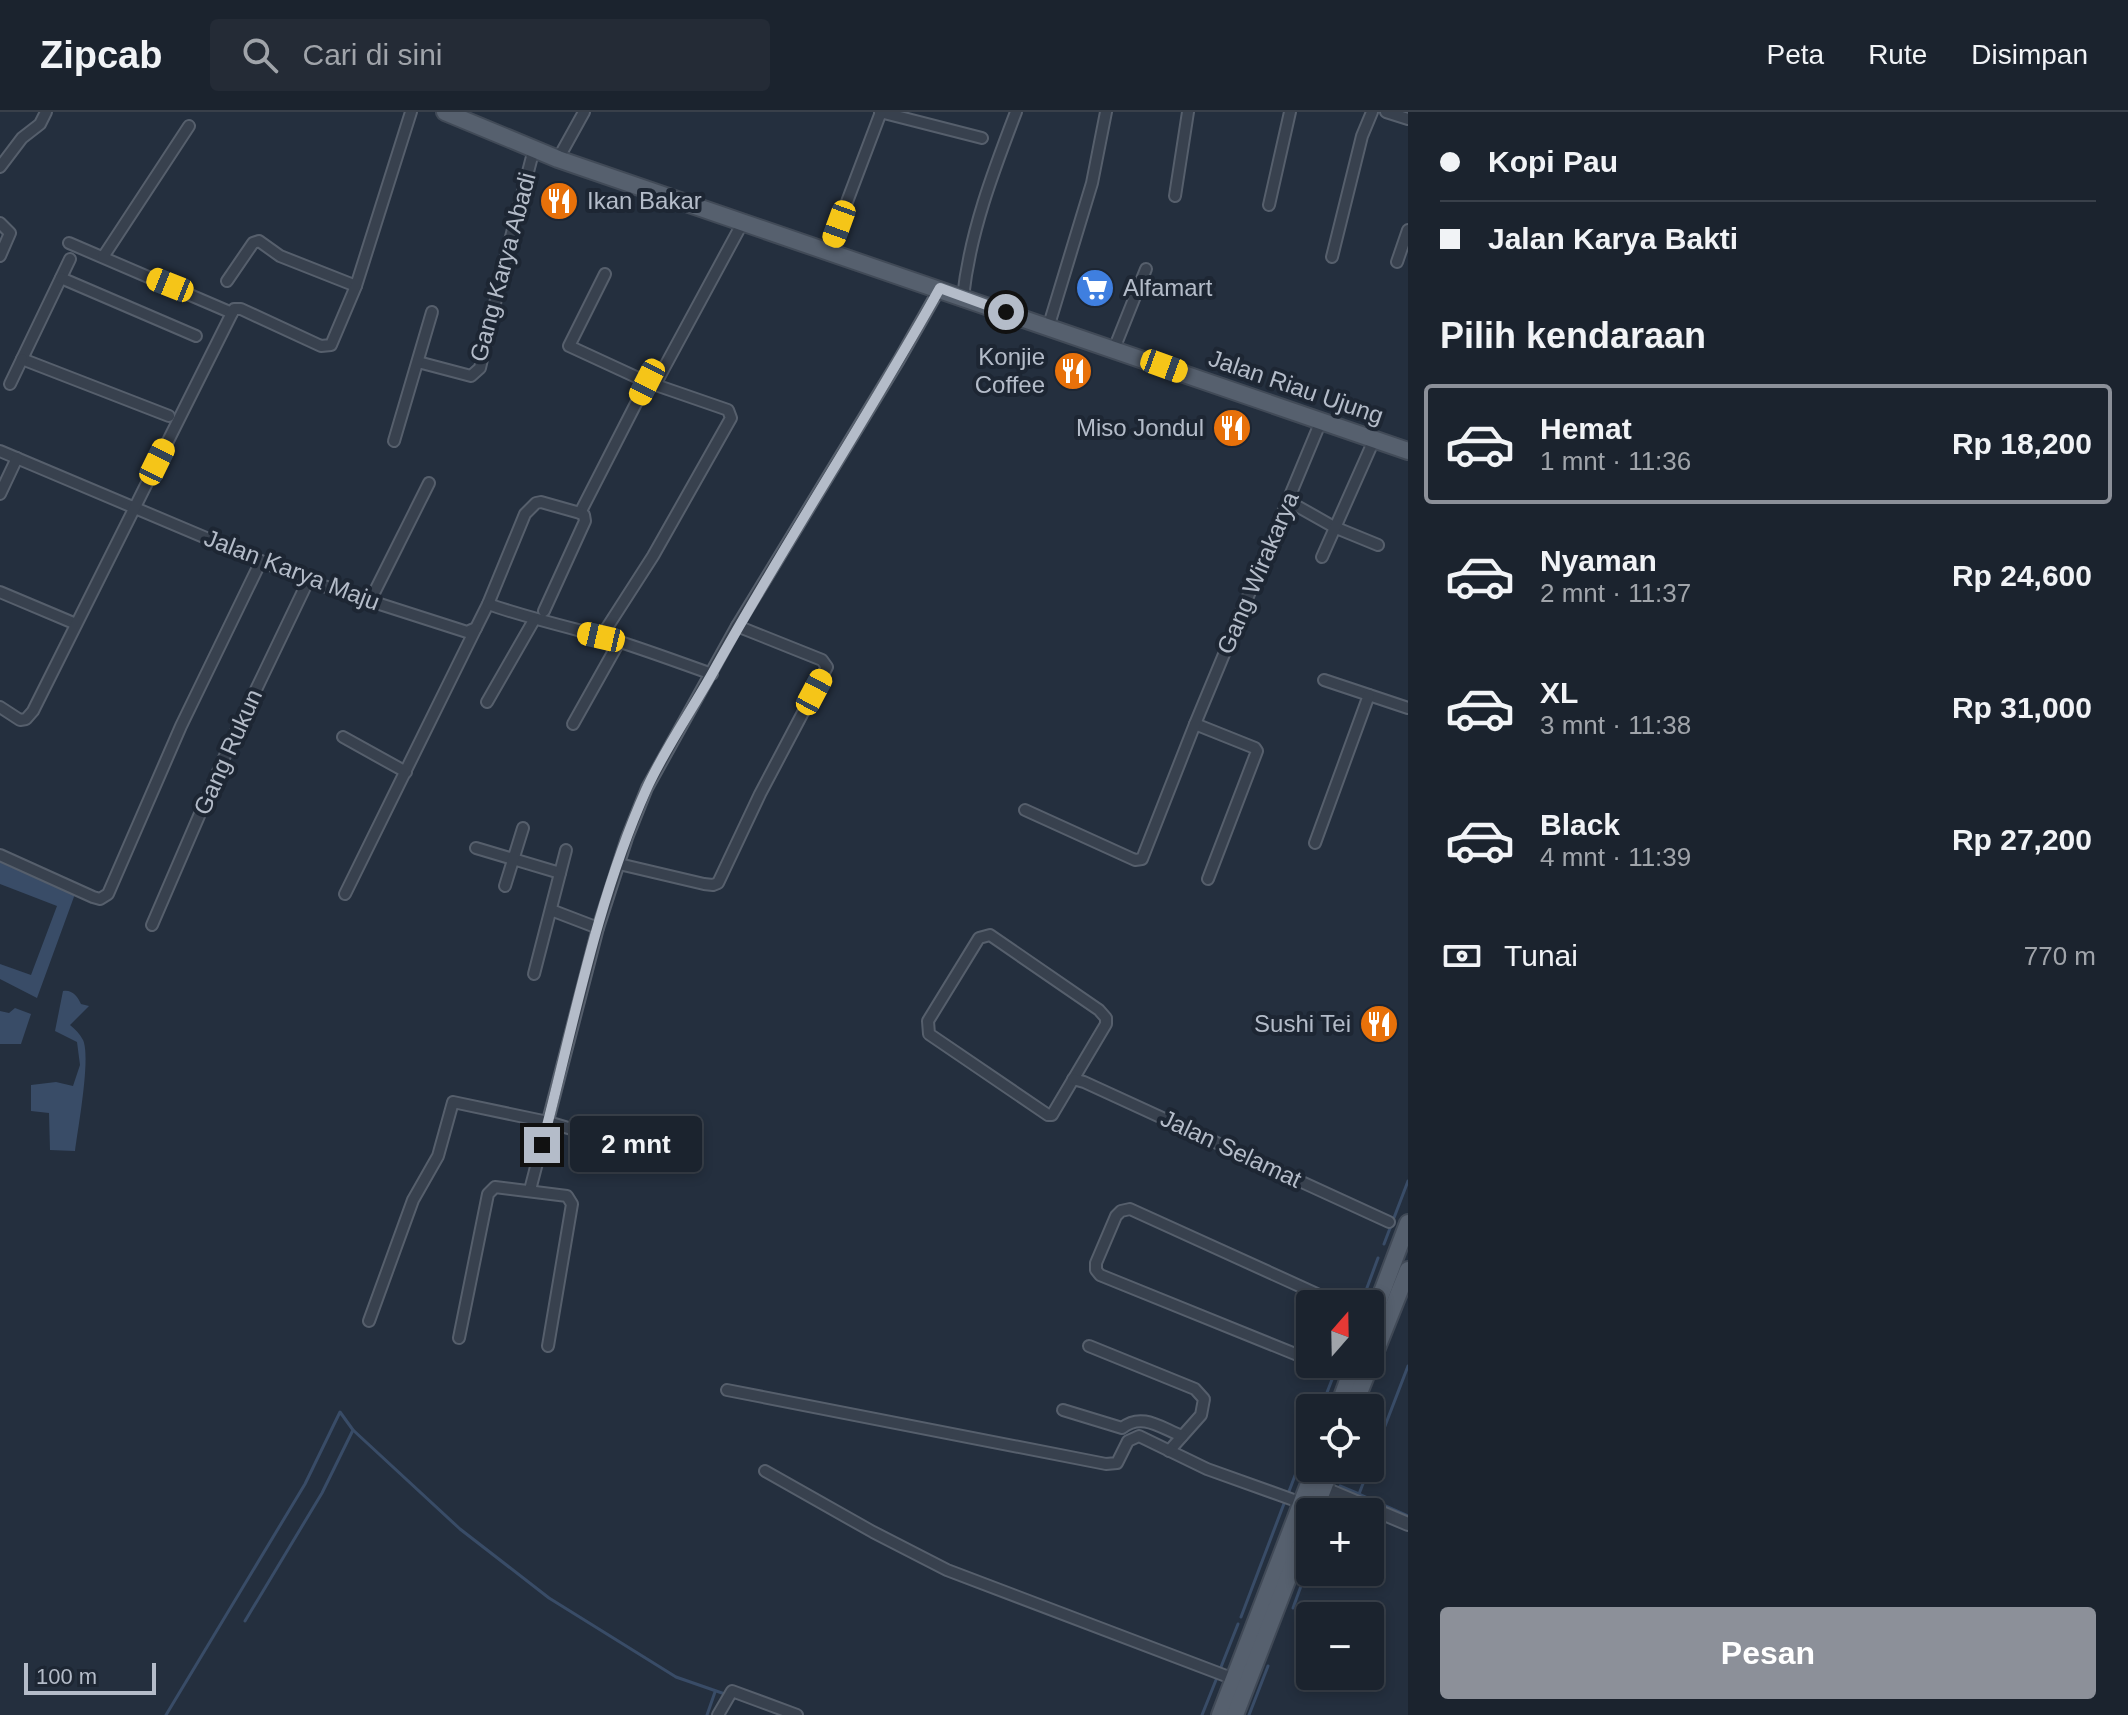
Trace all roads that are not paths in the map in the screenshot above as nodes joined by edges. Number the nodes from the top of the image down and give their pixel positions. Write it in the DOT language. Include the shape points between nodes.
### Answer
graph roads {
  1 [pos="46,112"];
  2 [pos="411,112"];
  3 [pos="445,112"];
  4 [pos="584,112"];
  5 [pos="880,112"];
  6 [pos="1016,112"];
  7 [pos="1106,112"];
  8 [pos="1188,112"];
  9 [pos="1290,112"];
  10 [pos="1372,112"];
  11 [pos="1386,112"];
  12 [pos="1407,117"];
  13 [pos="189,126"];
  14 [pos="982,138"];
  15 [pos="534,149"];
  16 [pos="558,159"];
  17 [pos="0,167"];
  18 [pos="1175,196"];
  19 [pos="1269,205"];
  20 [pos="743,222"];
  21 [pos="0,223"];
  22 [pos="1408,230"];
  23 [pos="69,243"];
  24 [pos="828,252"];
  25 [pos="0,256"];
  26 [pos="103,257"];
  27 [pos="1332,257"];
  28 [pos="70,259"];
  29 [pos="1397,262"];
  30 [pos="1146,269"];
  31 [pos="605,274"];
  32 [pos="61,278"];
  33 [pos="227,281"];
  34 [pos="356,286"];
  35 [pos="940,288"];
  36 [pos="963,297"];
  37 [pos="432,312"];
  38 [pos="232,313"];
  39 [pos="1048,328"];
  40 [pos="196,336"];
  41 [pos="1114,349"];
  42 [pos="22,359"];
  43 [pos="418,362"];
  44 [pos="647,382"];
  45 [pos="10,384"];
  46 [pos="169,416"];
  47 [pos="1321,421"];
  48 [pos="1374,440"];
  49 [pos="394,441"];
  50 [pos="0,451"];
  51 [pos="1408,451"];
  52 [pos="17,458"];
  53 [pos="429,483"];
  54 [pos="0,494"];
  55 [pos="1288,501"];
  56 [pos="135,507"];
  57 [pos="582,514"];
  58 [pos="1334,527"];
  59 [pos="1378,545"];
  60 [pos="1322,557"];
  61 [pos="261,561"];
  62 [pos="308,581"];
  63 [pos="0,592"];
  64 [pos="370,601"];
  65 [pos="488,604"];
  66 [pos="544,611"];
  67 [pos="534,620"];
  68 [pos="76,624"];
  69 [pos="737,626"];
  70 [pos="472,630"];
  71 [pos="601,637"];
  72 [pos="619,642"];
  73 [pos="712,674"];
  74 [pos="1324,680"];
  75 [pos="1369,695"];
  76 [pos="487,702"];
  77 [pos="0,707"];
  78 [pos="1408,708"];
  79 [pos="573,724"];
  80 [pos="1195,724"];
  81 [pos="343,737"];
  82 [pos="406,772"];
  83 [pos="1025,810"];
  84 [pos="523,828"];
  85 [pos="1315,843"];
  86 [pos="476,848"];
  87 [pos="566,850"];
  88 [pos="0,855"];
  89 [pos="513,859"];
  90 [pos="619,864"];
  91 [pos="560,873"];
  92 [pos="1208,879"];
  93 [pos="505,886"];
  94 [pos="345,894"];
  95 [pos="551,910"];
  96 [pos="152,925"];
  97 [pos="598,928"];
  98 [pos="534,974"];
  99 [pos="1073,1079"];
  100 [pos="548,1122"];
  101 [pos="602,1138"];
  102 [pos="530,1190"];
  103 [pos="1389,1222"];
  104 [pos="1408,1223"];
  105 [pos="1399,1277"];
  106 [pos="1308,1290"];
  107 [pos="1384,1299"];
  108 [pos="369,1321"];
  109 [pos="459,1338"];
  110 [pos="548,1346"];
  111 [pos="1089,1346"];
  112 [pos="1296,1354"];
  113 [pos="727,1390"];
  114 [pos="1358,1394"];
  115 [pos="1063,1410"];
  116 [pos="1182,1436"];
  117 [pos="1169,1451"];
  118 [pos="765,1471"];
  119 [pos="1332,1482"];
  120 [pos="1332,1491"];
  121 [pos="1309,1498"];
  122 [pos="1296,1502"];
  123 [pos="1408,1524"];
  124 [pos="1296,1557"];
  125 [pos="1234,1679"];
  126 [pos="718,1715"];
  127 [pos="797,1715"];
  128 [pos="1220,1715"];
  129 [pos="1235,1715"];
  1 -- 17 [label="street"];
  2 -- 34 [label="street"];
  3 -- 15 [label="main road, Jalan Riau Ujung"];
  4 -- 16 [label="street"];
  5 -- 14 [label="street"];
  5 -- 24 [label="street"];
  6 -- 36 [label="street" via="967,257"];
  7 -- 39 [label="street" via="1092,183"];
  8 -- 18 [label="street"];
  9 -- 19 [label="street"];
  10 -- 27 [label="street"];
  11 -- 12 [label="street"];
  13 -- 26 [label="street"];
  15 -- 16 [label="main road, Jalan Riau Ujung"];
  15 -- 43 [label="street, Gang Karya Abadi" via="480,368 471,376"];
  16 -- 20 [label="main road, Jalan Riau Ujung"];
  20 -- 24 [label="main road, Jalan Riau Ujung"];
  20 -- 44 [label="street" via="660,378"];
  21 -- 25 [label="street" via="10,233"];
  22 -- 29 [label="street"];
  23 -- 26 [label="street"];
  24 -- 35 [label="main road, Jalan Riau Ujung"];
  26 -- 38 [label="street"];
  28 -- 32 [label="street"];
  30 -- 41 [label="street"];
  31 -- 44 [label="street" via="569,346"];
  32 -- 40 [label="street"];
  32 -- 42 [label="street"];
  33 -- 34 [label="street" via="256,241"];
  34 -- 38 [label="street" via="327,346 241,309"];
  35 -- 36 [label="main road, Jalan Riau Ujung"];
  35 -- 69 [label="street"];
  36 -- 39 [label="main road, Jalan Riau Ujung"];
  37 -- 43 [label="street"];
  38 -- 56 [label="street"];
  39 -- 41 [label="main road, Jalan Riau Ujung"];
  41 -- 47 [label="main road, Jalan Riau Ujung"];
  42 -- 45 [label="street"];
  42 -- 46 [label="street"];
  43 -- 49 [label="street"];
  44 -- 57 [label="street"];
  44 -- 71 [label="street" via="728,410 731,418"];
  47 -- 48 [label="main road, Jalan Riau Ujung"];
  47 -- 55 [label="street, Gang Wirakarya"];
  48 -- 51 [label="main road, Jalan Riau Ujung"];
  48 -- 58 [label="street"];
  50 -- 52 [label="street, Jalan Karya Maju"];
  52 -- 54 [label="street"];
  52 -- 56 [label="street, Jalan Karya Maju"];
  53 -- 64 [label="street"];
  55 -- 58 [label="street"];
  55 -- 80 [label="street, Gang Wirakarya"];
  56 -- 61 [label="street, Jalan Karya Maju"];
  56 -- 68 [label="street"];
  57 -- 65 [label="street" via="541,502 529,508"];
  57 -- 66 [label="street" via="585,521"];
  58 -- 59 [label="street"];
  58 -- 60 [label="street"];
  61 -- 62 [label="street, Jalan Karya Maju"];
  61 -- 88 [label="street" via="108,894 93,897"];
  62 -- 64 [label="street, Jalan Karya Maju"];
  62 -- 96 [label="street, Gang Rukun"];
  63 -- 68 [label="street"];
  64 -- 70 [label="street, Jalan Karya Maju"];
  65 -- 67 [label="street"];
  65 -- 70 [label="street"];
  67 -- 71 [label="street"];
  67 -- 76 [label="street"];
  68 -- 77 [label="street" via="30,716 20,720"];
  69 -- 73 [label="street"];
  69 -- 90 [label="street" via="822,660 827,667 718,883"];
  70 -- 82 [label="street"];
  71 -- 72 [label="street"];
  72 -- 73 [label="street"];
  72 -- 79 [label="street"];
  73 -- 90 [label="street" via="647,788"];
  74 -- 75 [label="street"];
  75 -- 78 [label="street"];
  75 -- 85 [label="street"];
  80 -- 83 [label="street, Gang Wirakarya" via="1142,859"];
  80 -- 92 [label="street" via="1257,751"];
  81 -- 82 [label="street"];
  82 -- 94 [label="street"];
  84 -- 89 [label="street"];
  86 -- 89 [label="street"];
  87 -- 91 [label="street"];
  89 -- 91 [label="street"];
  89 -- 93 [label="street"];
  90 -- 97 [label="street"];
  91 -- 95 [label="street"];
  95 -- 97 [label="street"];
  95 -- 98 [label="street"];
  97 -- 100 [label="street"];
  99 -- 99 [label="street" via="1056,1111 1048,1115 929,1034 928,1021 979,938 990,935 1104,1014 1106,1024"];
  99 -- 103 [label="street, Jalan Selamat"];
  100 -- 101 [label="street"];
  100 -- 102 [label="street"];
  100 -- 108 [label="street" via="452,1102 438,1156 413,1200"];
  102 -- 109 [label="street" via="495,1187 488,1194"];
  102 -- 110 [label="street" via="567,1196 572,1204"];
  104 -- 105 [label="main road"];
  105 -- 107 [label="main road"];
  105 -- 114 [label="main road"];
  106 -- 112 [label="street" via="1130,1209 1116,1216 1096,1263 1100,1275"];
  111 -- 116 [label="street" via="1195,1389 1204,1399 1201,1415"];
  113 -- 117 [label="street" via="1106,1464 1117,1463 1135,1436"];
  115 -- 116 [label="street" via="1122,1428 1139,1419"];
  116 -- 117 [label="street"];
  117 -- 122 [label="street"];
  118 -- 125 [label="street" via="947,1570"];
  119 -- 120 [label="main road"];
  120 -- 121 [label="main road"];
  120 -- 123 [label="street"];
  122 -- 125 [label="main road"];
  124 -- 129 [label="main road"];
  125 -- 128 [label="main road"];
  126 -- 127 [label="street" via="729,1695"];
}
